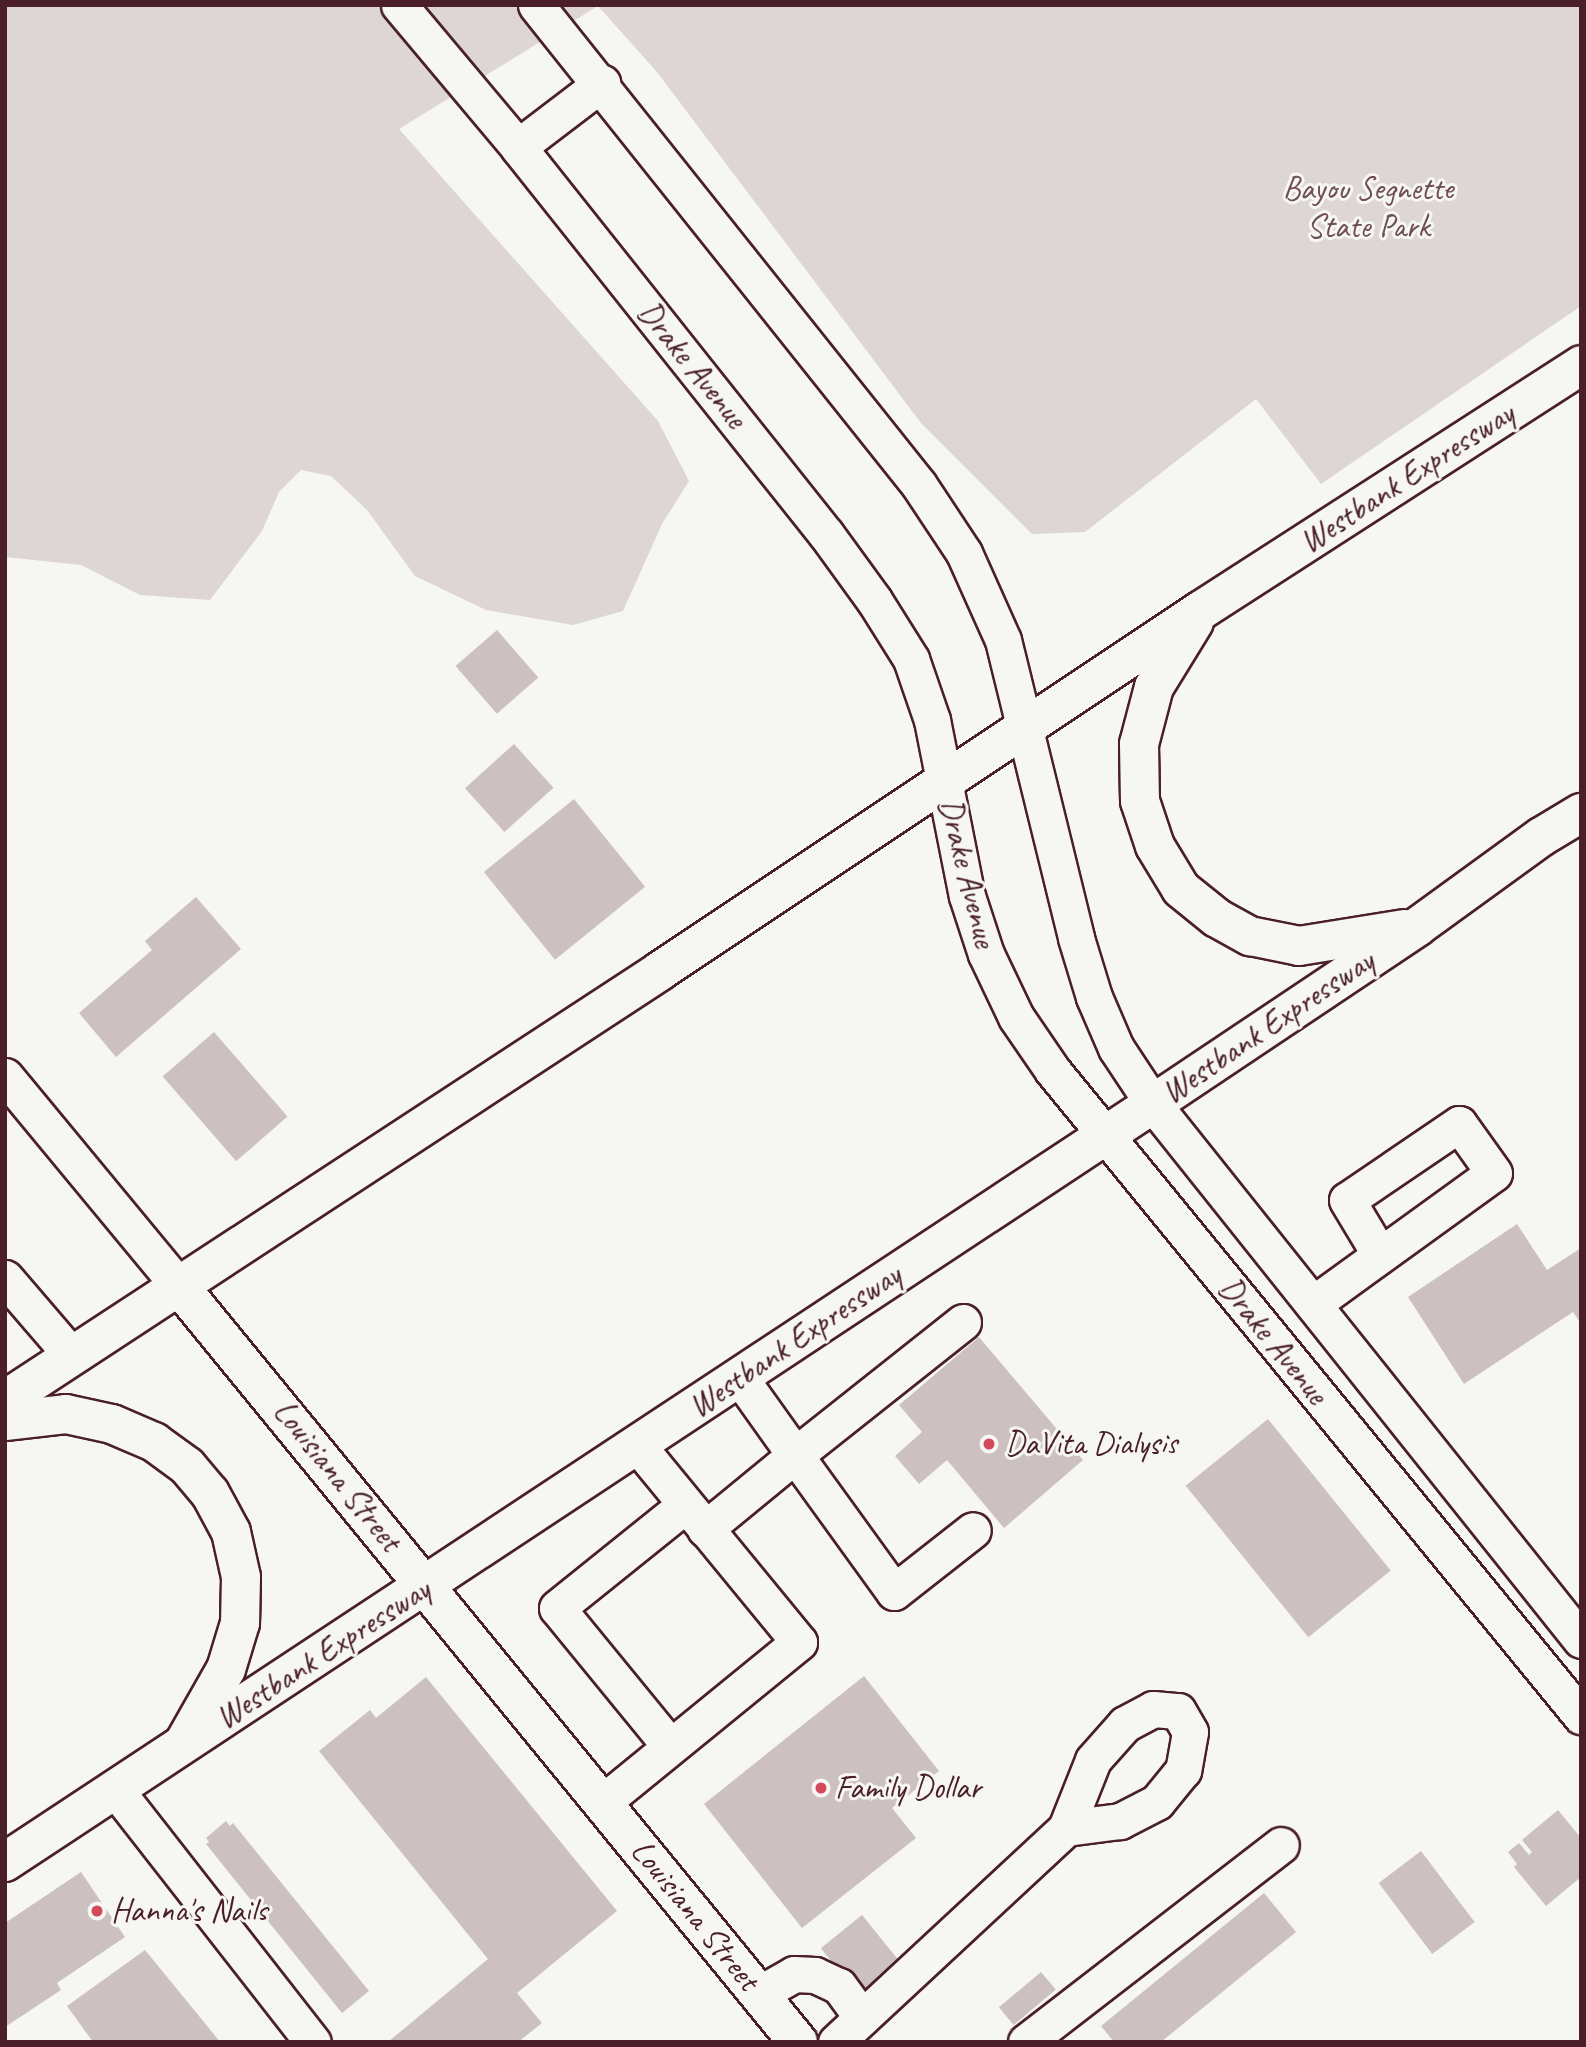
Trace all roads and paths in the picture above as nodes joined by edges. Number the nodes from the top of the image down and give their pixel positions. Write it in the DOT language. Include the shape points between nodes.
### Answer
graph roads {
  1 [pos="399,5"];
  2 [pos="537,5"];
  3 [pos="602,83"];
  4 [pos="518,147"];
  5 [pos="1581,365"];
  6 [pos="1200,611"];
  7 [pos="1026,727"];
  8 [pos="944,781"];
  9 [pos="1581,813"];
  10 [pos="1418,927"];
  11 [pos="5,1076"];
  12 [pos="1153,1104"];
  13 [pos="1105,1136"];
  14 [pos="1380,1255"];
  15 [pos="5,1278"];
  16 [pos="179,1286"];
  17 [pos="1313,1304"];
  18 [pos="963,1322"];
  19 [pos="72,1356"];
  20 [pos="740,1378"];
  21 [pos="5,1400"];
  22 [pos="5,1421"];
  23 [pos="638,1446"];
  24 [pos="794,1455"];
  25 [pos="695,1517"];
  26 [pos="973,1530"];
  27 [pos="1516,1559"];
  28 [pos="427,1585"];
  29 [pos="1477,1589"];
  30 [pos="1581,1640"];
  31 [pos="1581,1716"];
  32 [pos="670,1746"];
  33 [pos="181,1748"];
  34 [pos="115,1789"];
  35 [pos="603,1802"];
  36 [pos="1066,1828"];
  37 [pos="1281,1845"];
  38 [pos="5,1862"];
  39 [pos="759,1994"];
  40 [pos="862,2018"];
  41 [pos="313,2042"];
  42 [pos="798,2042"];
  43 [pos="836,2042"];
  44 [pos="1026,2042"];
  1 -- 4 [label="street, Drake Avenue"];
  2 -- 3 [label="street, Drake Avenue"];
  3 -- 4 [label="street"];
  3 -- 7 [label="street, Drake Avenue" via="919,485 964,553 1003,640"];
  4 -- 8 [label="street, Drake Avenue" via="874,600 911,659 932,720"];
  5 -- 6 [label="main road, Westbank Expressway"];
  6 -- 7 [label="main road, Westbank Expressway"];
  6 -- 10 [label="main road" via="1154,687 1139,744 1140,801 1154,846 1181,889 1217,918 1250,936 1299,946"];
  7 -- 8 [label="main road, Westbank Expressway"];
  7 -- 12 [label="street, Drake Avenue" via="1094,997 1116,1048"];
  8 -- 13 [label="street, Drake Avenue" via="967,896 986,954 1016,1017"];
  8 -- 16 [label="main road, Westbank Expressway"];
  9 -- 10 [label="main road, Westbank Expressway"];
  10 -- 12 [label="main road, Westbank Expressway"];
  11 -- 16 [label="street, Louisiana Street"];
  12 -- 13 [label="main road, Westbank Expressway"];
  12 -- 17 [label="street, Drake Avenue"];
  13 -- 20 [label="main road, Westbank Expressway"];
  13 -- 29 [label="street, Drake Avenue"];
  14 -- 17 [label="street"];
  15 -- 19 [label="street"];
  16 -- 19 [label="main road, Westbank Expressway"];
  16 -- 28 [label="main road, Louisiana Street"];
  17 -- 27 [label="street, Drake Avenue"];
  18 -- 24 [label="street"];
  19 -- 21 [label="main road, Westbank Expressway"];
  20 -- 23 [label="main road, Westbank Expressway"];
  20 -- 24 [label="street"];
  22 -- 33 [label="main road" via="66,1414 112,1424 154,1442 187,1466 231,1532 241,1577 240,1623 226,1669"];
  23 -- 25 [label="street"];
  23 -- 28 [label="main road, Westbank Expressway"];
  24 -- 25 [label="street"];
  24 -- 26 [label="street" via="894,1592"];
  25 -- 32 [label="street" via="799,1642"];
  25 -- 32 [label="street" via="557,1608"];
  27 -- 29 [label="street"];
  27 -- 30 [label="street, Drake Avenue"];
  28 -- 33 [label="main road, Westbank Expressway"];
  28 -- 35 [label="main road, Louisiana Street"];
  29 -- 31 [label="street, Drake Avenue"];
  32 -- 35 [label="street"];
  33 -- 34 [label="main road, Westbank Expressway"];
  34 -- 38 [label="main road, Westbank Expressway"];
  34 -- 41 [label="street"];
  35 -- 39 [label="main road, Louisiana Street"];
  36 -- 40 [label="street"];
  37 -- 44 [label="street"];
  39 -- 40 [label="street" via="794,1974 815,1975 839,1986"];
  39 -- 42 [label="main road, Louisiana Street"];
  40 -- 43 [label="street"];
}
